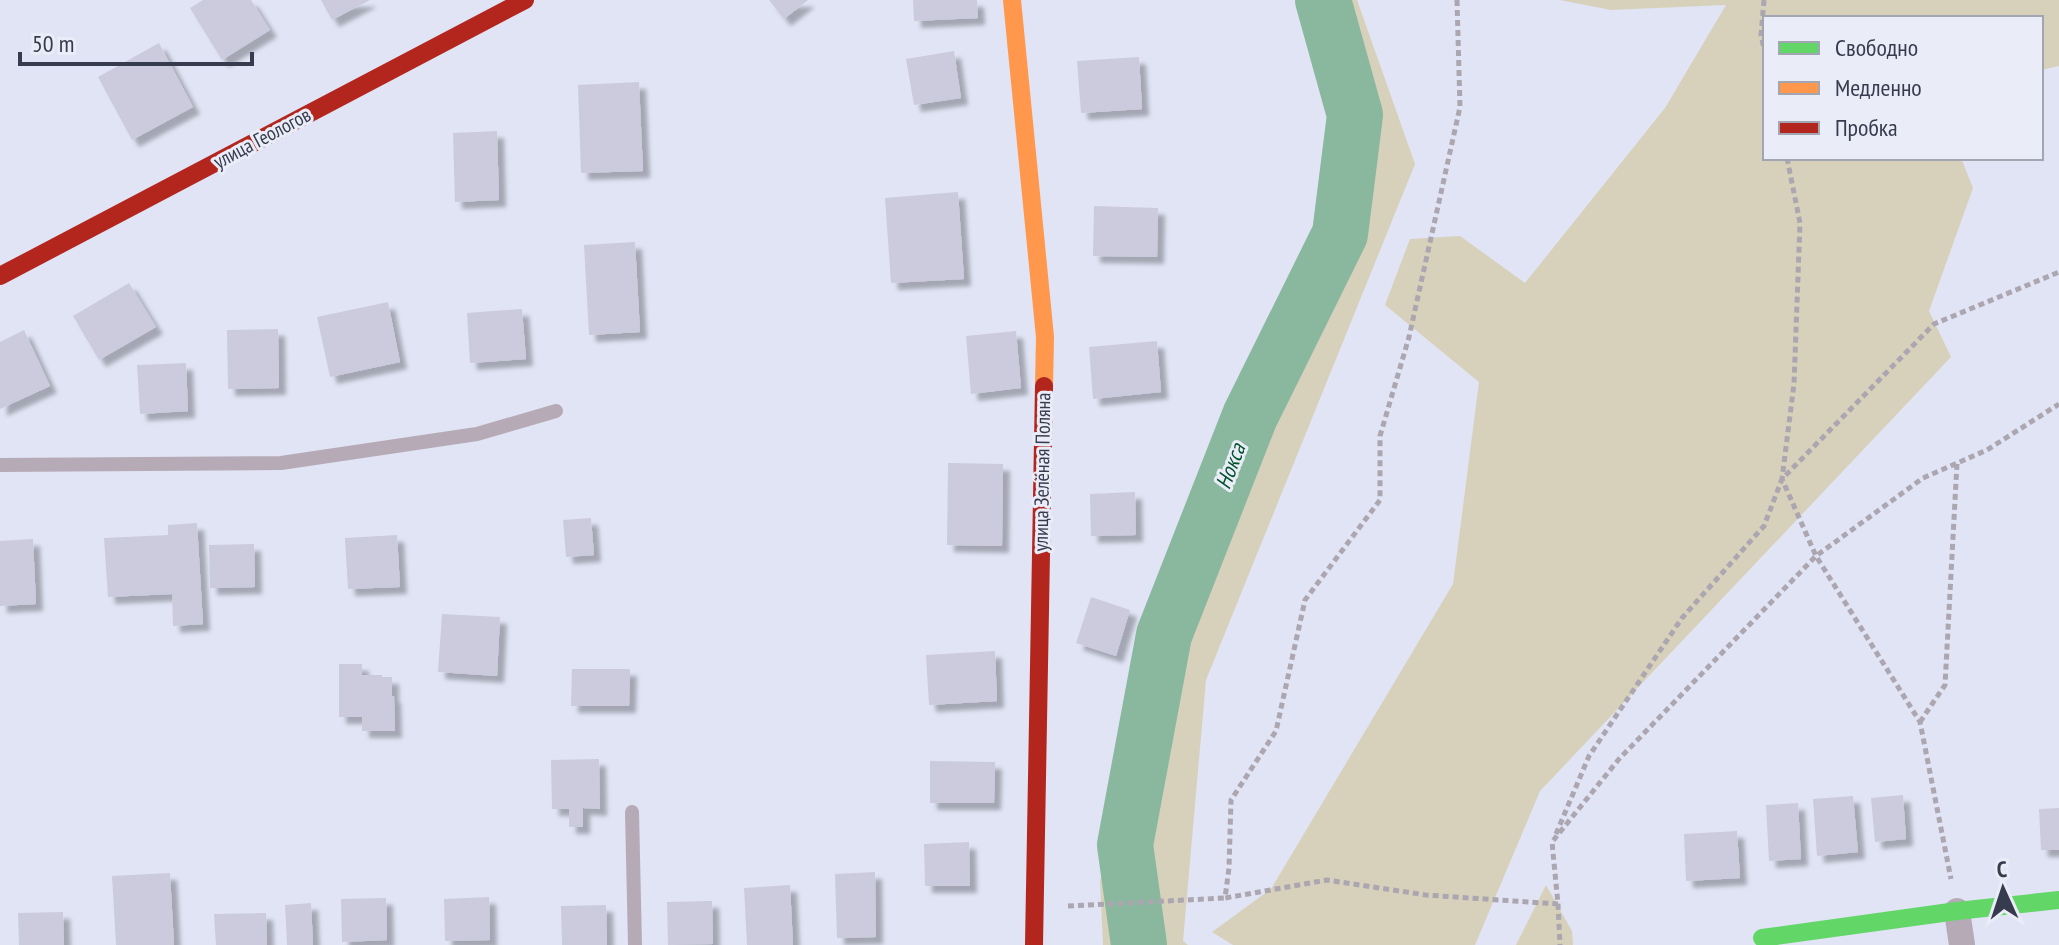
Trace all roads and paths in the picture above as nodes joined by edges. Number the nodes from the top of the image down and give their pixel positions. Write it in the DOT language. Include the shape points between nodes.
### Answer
graph roads {
  1 [pos="525,0"];
  2 [pos="1012,0"];
  3 [pos="1457,0"];
  4 [pos="1764,0"];
  5 [pos="1763,44"];
  6 [pos="1787,160"];
  7 [pos="2059,272"];
  8 [pos="0,276"];
  9 [pos="2059,404"];
  10 [pos="556,411"];
  11 [pos="1957,463"];
  12 [pos="0,465"];
  13 [pos="1782,479"];
  14 [pos="1816,556"];
  15 [pos="1920,722"];
  16 [pos="632,812"];
  17 [pos="1552,842"];
  18 [pos="1224,898"];
  19 [pos="2059,900"];
  20 [pos="1558,904"];
  21 [pos="1035,907"];
  22 [pos="1957,911"];
  23 [pos="1762,938"];
  24 [pos="635,945"];
  25 [pos="1034,945"];
  26 [pos="1560,945"];
  27 [pos="1962,945"];
  1 -- 8 [label="street, улица Геологов"];
  2 -- 21 [label="street, улица Зелёная Поляна" via="1045,337"];
  3 -- 18 [label="path" via="1460,107 1409,337 1380,436 1380,500 1305,600 1276,731 1231,800"];
  4 -- 5 [label="path"];
  6 -- 13 [label="path" via="1800,223 1794,384"];
  7 -- 13 [label="path" via="1934,324"];
  9 -- 11 [label="path"];
  10 -- 12 [label="lane" via="477,434 281,463"];
  11 -- 14 [label="path" via="1923,478"];
  11 -- 15 [label="path" via="1945,685"];
  13 -- 14 [label="path"];
  13 -- 17 [label="path" via="1764,526 1682,618 1589,756"];
  14 -- 15 [label="path"];
  14 -- 17 [label="path" via="1619,759"];
  15 -- 22 [label="path"];
  16 -- 24 [label="lane"];
  17 -- 20 [label="path"];
  18 -- 20 [label="path" via="1327,880 1426,895"];
  18 -- 21 [label="path"];
  19 -- 22 [label="street"];
  20 -- 26 [label="path"];
  21 -- 25 [label="street, улица Зелёная Поляна"];
  22 -- 23 [label="street"];
  22 -- 27 [label="street"];
}
